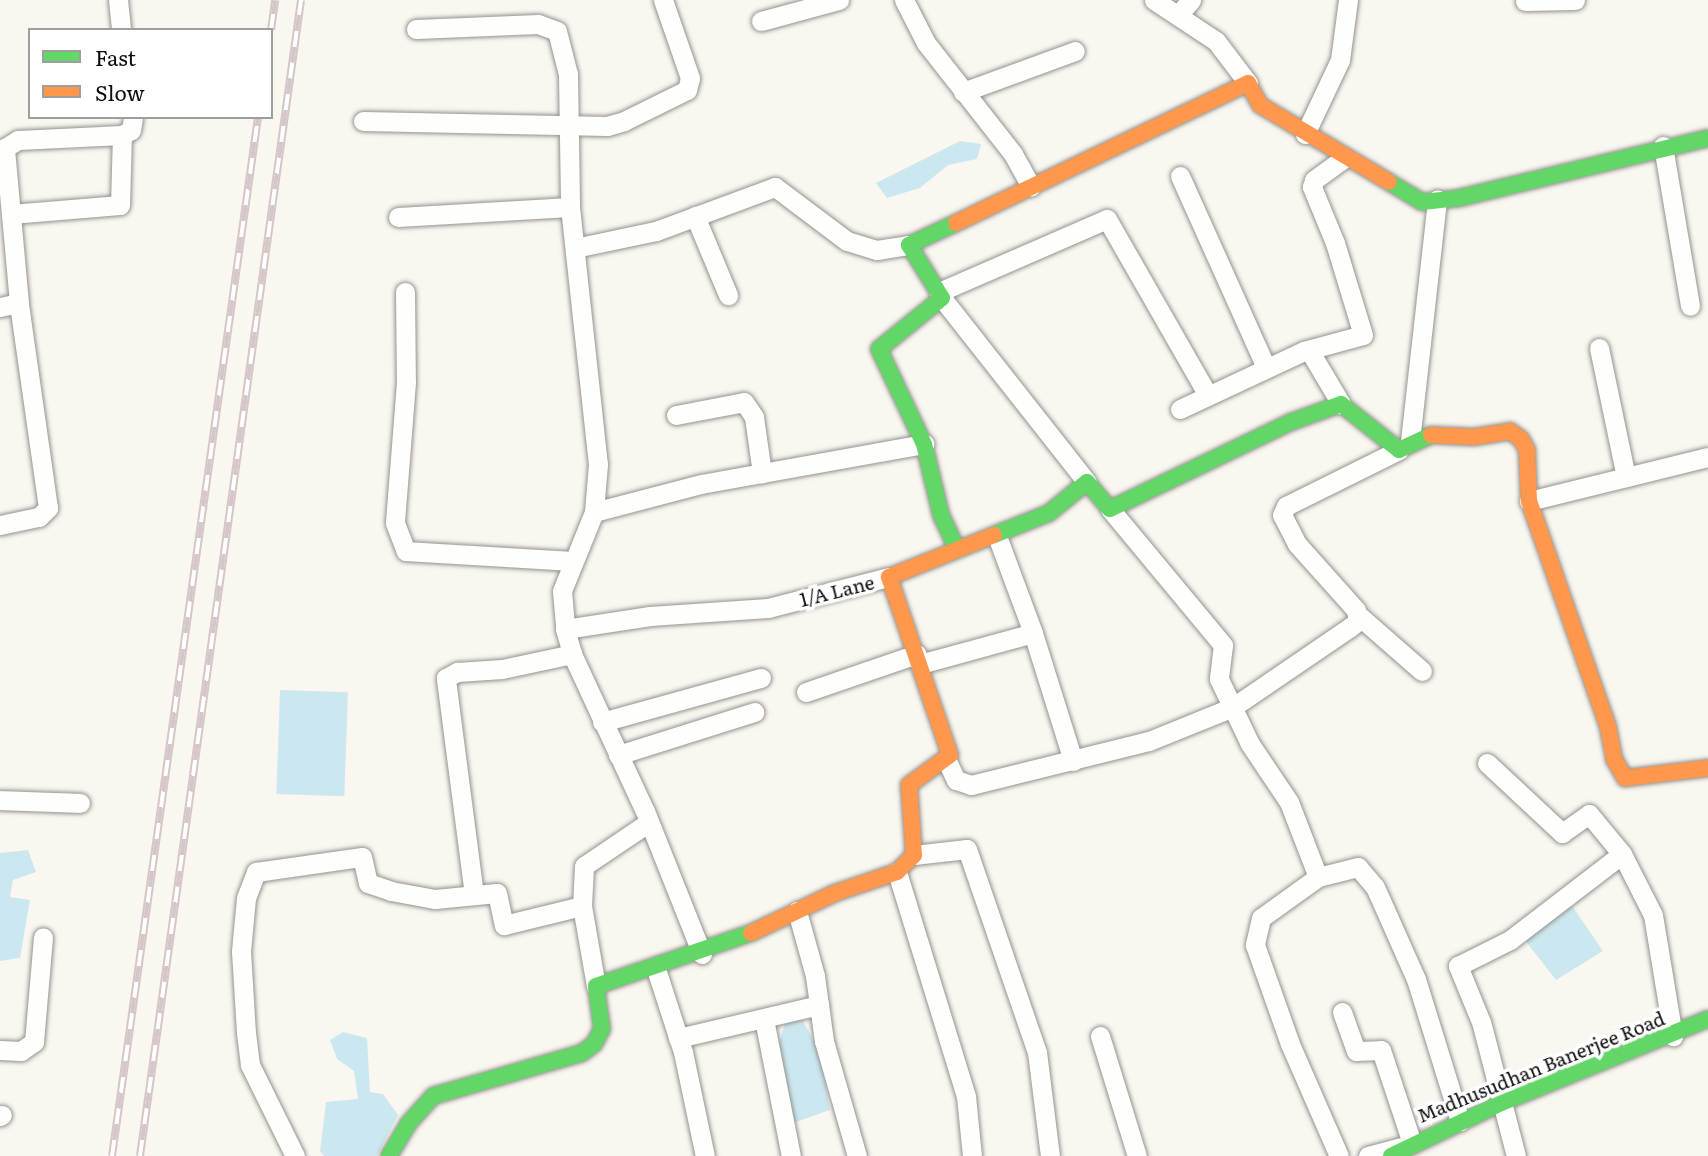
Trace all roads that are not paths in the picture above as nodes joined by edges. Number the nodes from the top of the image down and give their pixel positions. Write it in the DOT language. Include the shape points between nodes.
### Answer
graph roads {
  1 [pos="118,0"];
  2 [pos="663,0"];
  3 [pos="839,0"];
  4 [pos="1154,0"];
  5 [pos="1348,0"];
  6 [pos="1575,0"];
  7 [pos="1525,1"];
  8 [pos="910,2"];
  9 [pos="1184,7"];
  10 [pos="761,21"];
  11 [pos="121,28"];
  12 [pos="416,29"];
  13 [pos="1075,51"];
  14 [pos="1248,83"];
  15 [pos="963,92"];
  16 [pos="132,119"];
  17 [pos="363,121"];
  18 [pos="569,124"];
  19 [pos="1305,134"];
  20 [pos="122,135"];
  21 [pos="1708,138"];
  22 [pos="1663,146"];
  23 [pos="1344,158"];
  24 [pos="1180,176"];
  25 [pos="1031,186"];
  26 [pos="1437,200"];
  27 [pos="570,207"];
  28 [pos="11,214"];
  29 [pos="695,216"];
  30 [pos="398,217"];
  31 [pos="909,245"];
  32 [pos="575,248"];
  33 [pos="405,292"];
  34 [pos="728,295"];
  35 [pos="940,295"];
  36 [pos="9,305"];
  37 [pos="1690,306"];
  38 [pos="1599,348"];
  39 [pos="1309,350"];
  40 [pos="1266,367"];
  41 [pos="1208,395"];
  42 [pos="1340,404"];
  43 [pos="1180,409"];
  44 [pos="676,415"];
  45 [pos="924,444"];
  46 [pos="1405,446"];
  47 [pos="1708,457"];
  48 [pos="762,473"];
  49 [pos="1626,477"];
  50 [pos="1087,482"];
  51 [pos="1529,501"];
  52 [pos="1110,509"];
  53 [pos="594,512"];
  54 [pos="0,525"];
  55 [pos="996,536"];
  56 [pos="957,550"];
  57 [pos="572,561"];
  58 [pos="889,578"];
  59 [pos="1359,615"];
  60 [pos="565,629"];
  61 [pos="1034,633"];
  62 [pos="572,654"];
  63 [pos="918,659"];
  64 [pos="1422,671"];
  65 [pos="761,678"];
  66 [pos="806,692"];
  67 [pos="1233,707"];
  68 [pos="754,712"];
  69 [pos="602,722"];
  70 [pos="618,755"];
  71 [pos="947,761"];
  72 [pos="1073,761"];
  73 [pos="1487,763"];
  74 [pos="1708,768"];
  75 [pos="0,800"];
  76 [pos="80,803"];
  77 [pos="649,822"];
  78 [pos="1622,854"];
  79 [pos="914,855"];
  80 [pos="897,872"];
  81 [pos="1318,877"];
  82 [pos="474,895"];
  83 [pos="582,906"];
  84 [pos="797,911"];
  85 [pos="43,937"];
  86 [pos="702,954"];
  87 [pos="656,969"];
  88 [pos="596,986"];
  89 [pos="1708,1003"];
  90 [pos="820,1005"];
  91 [pos="1342,1012"];
  92 [pos="764,1019"];
  93 [pos="1705,1021"];
  94 [pos="1100,1036"];
  95 [pos="1673,1036"];
  96 [pos="678,1038"];
  97 [pos="0,1050"];
  98 [pos="1501,1103"];
  99 [pos="1460,1121"];
  100 [pos="1403,1148"];
  101 [pos="702,1155"];
  102 [pos="295,1156"];
  103 [pos="389,1156"];
  104 [pos="791,1156"];
  105 [pos="857,1156"];
  106 [pos="972,1156"];
  107 [pos="1050,1156"];
  108 [pos="1137,1156"];
  109 [pos="1339,1156"];
  110 [pos="1368,1156"];
  111 [pos="1516,1156"];
  1 -- 11 [label="street"];
  2 -- 18 [label="street" via="690,78 687,90 624,121"];
  3 -- 10 [label="street"];
  4 -- 9 [label="street"];
  5 -- 19 [label="street" via="1340,60"];
  6 -- 7 [label="street"];
  8 -- 15 [label="street" via="926,43"];
  9 -- 14 [label="street"];
  12 -- 18 [label="street" via="538,24 557,31 568,74"];
  13 -- 15 [label="street"];
  14 -- 19 [label="street" via="1260,105"];
  14 -- 25 [label="street"];
  15 -- 25 [label="street" via="1013,154"];
  16 -- 20 [label="street" via="131,130"];
  17 -- 18 [label="street"];
  18 -- 27 [label="street"];
  19 -- 23 [label="street"];
  20 -- 28 [label="street" via="120,205"];
  20 -- 28 [label="street" via="9,142 5,156"];
  21 -- 22 [label="street"];
  22 -- 26 [label="street" via="1585,169"];
  22 -- 37 [label="street"];
  23 -- 26 [label="street" via="1422,202"];
  23 -- 39 [label="street" via="1314,180 1312,187 1364,333"];
  24 -- 40 [label="street"];
  25 -- 31 [label="street"];
  26 -- 46 [label="street"];
  27 -- 30 [label="street"];
  27 -- 32 [label="street"];
  28 -- 36 [label="street"];
  29 -- 31 [label="street" via="775,187 847,241 877,250"];
  29 -- 32 [label="street" via="656,231"];
  29 -- 34 [label="street"];
  31 -- 35 [label="street"];
  32 -- 53 [label="street" via="598,464"];
  33 -- 57 [label="street" via="406,382 395,523 406,551"];
  35 -- 41 [label="street" via="1107,219"];
  35 -- 45 [label="street" via="879,349"];
  35 -- 50 [label="street"];
  36 -- 54 [label="street" via="48,508 39,517"];
  38 -- 49 [label="street"];
  39 -- 40 [label="street"];
  39 -- 42 [label="street"];
  40 -- 41 [label="street"];
  41 -- 43 [label="street"];
  42 -- 46 [label="street"];
  42 -- 52 [label="street" via="1291,422"];
  44 -- 48 [label="street" via="744,401 754,417"];
  45 -- 48 [label="street"];
  45 -- 56 [label="street" via="941,515"];
  46 -- 51 [label="street" via="1430,435 1474,437 1510,431 1527,450"];
  46 -- 59 [label="street" via="1286,506 1282,515 1297,544"];
  47 -- 49 [label="street"];
  48 -- 53 [label="street"];
  49 -- 51 [label="street"];
  50 -- 52 [label="street"];
  50 -- 55 [label="street, 1/A Lane" via="1049,513"];
  51 -- 74 [label="street" via="1608,727 1614,759 1625,778"];
  52 -- 67 [label="street" via="1223,645 1219,679"];
  53 -- 57 [label="street"];
  55 -- 56 [label="street, 1/A Lane"];
  55 -- 61 [label="street"];
  56 -- 58 [label="street, 1/A Lane"];
  57 -- 60 [label="street" via="562,592"];
  58 -- 60 [label="street, 1/A Lane" via="768,608 650,616"];
  58 -- 63 [label="street"];
  59 -- 64 [label="street"];
  59 -- 67 [label="street" via="1349,628"];
  60 -- 62 [label="street"];
  61 -- 63 [label="street"];
  61 -- 72 [label="street"];
  62 -- 69 [label="street"];
  62 -- 82 [label="street" via="448,674 446,678"];
  63 -- 66 [label="street"];
  63 -- 71 [label="street" via="947,745"];
  65 -- 69 [label="street"];
  67 -- 72 [label="street" via="1149,741"];
  67 -- 81 [label="street" via="1250,744 1289,802"];
  68 -- 70 [label="street"];
  69 -- 70 [label="street"];
  70 -- 77 [label="street"];
  71 -- 72 [label="street" via="956,780 964,785"];
  71 -- 79 [label="street" via="927,769 909,785"];
  73 -- 78 [label="street" via="1562,833 1589,814"];
  75 -- 76 [label="street"];
  77 -- 83 [label="street" via="584,866"];
  77 -- 86 [label="street"];
  78 -- 95 [label="street" via="1654,915"];
  78 -- 98 [label="street" via="1510,940 1458,966 1481,1023"];
  79 -- 80 [label="street"];
  79 -- 107 [label="street" via="967,849 1037,1052"];
  80 -- 84 [label="street"];
  80 -- 106 [label="street" via="966,1096"];
  81 -- 99 [label="street" via="1358,867 1375,887 1416,979"];
  81 -- 109 [label="street" via="1261,918 1255,945 1290,1044"];
  82 -- 83 [label="street" via="497,893 504,925"];
  82 -- 102 [label="street" via="435,899 391,891 368,883 362,857 256,872 246,898 241,951 249,1054"];
  83 -- 88 [label="street"];
  84 -- 86 [label="street"];
  84 -- 90 [label="street"];
  85 -- 97 [label="street" via="34,1042 21,1051"];
  86 -- 87 [label="street"];
  87 -- 88 [label="street"];
  87 -- 96 [label="street"];
  88 -- 103 [label="street" via="600,1038 582,1053 433,1096 408,1124"];
  89 -- 93 [label="street"];
  90 -- 92 [label="street"];
  90 -- 105 [label="street" via="824,1041"];
  91 -- 100 [label="street" via="1354,1049 1381,1050"];
  92 -- 96 [label="street"];
  92 -- 104 [label="street"];
  93 -- 95 [label="street, Madhusudhan Banerjee Road"];
  94 -- 108 [label="street"];
  95 -- 98 [label="street, Madhusudhan Banerjee Road"];
  96 -- 101 [label="street"];
  98 -- 99 [label="street, Madhusudhan Banerjee Road"];
  98 -- 111 [label="street"];
  99 -- 100 [label="street, Madhusudhan Banerjee Road"];
  100 -- 110 [label="street"];
}
